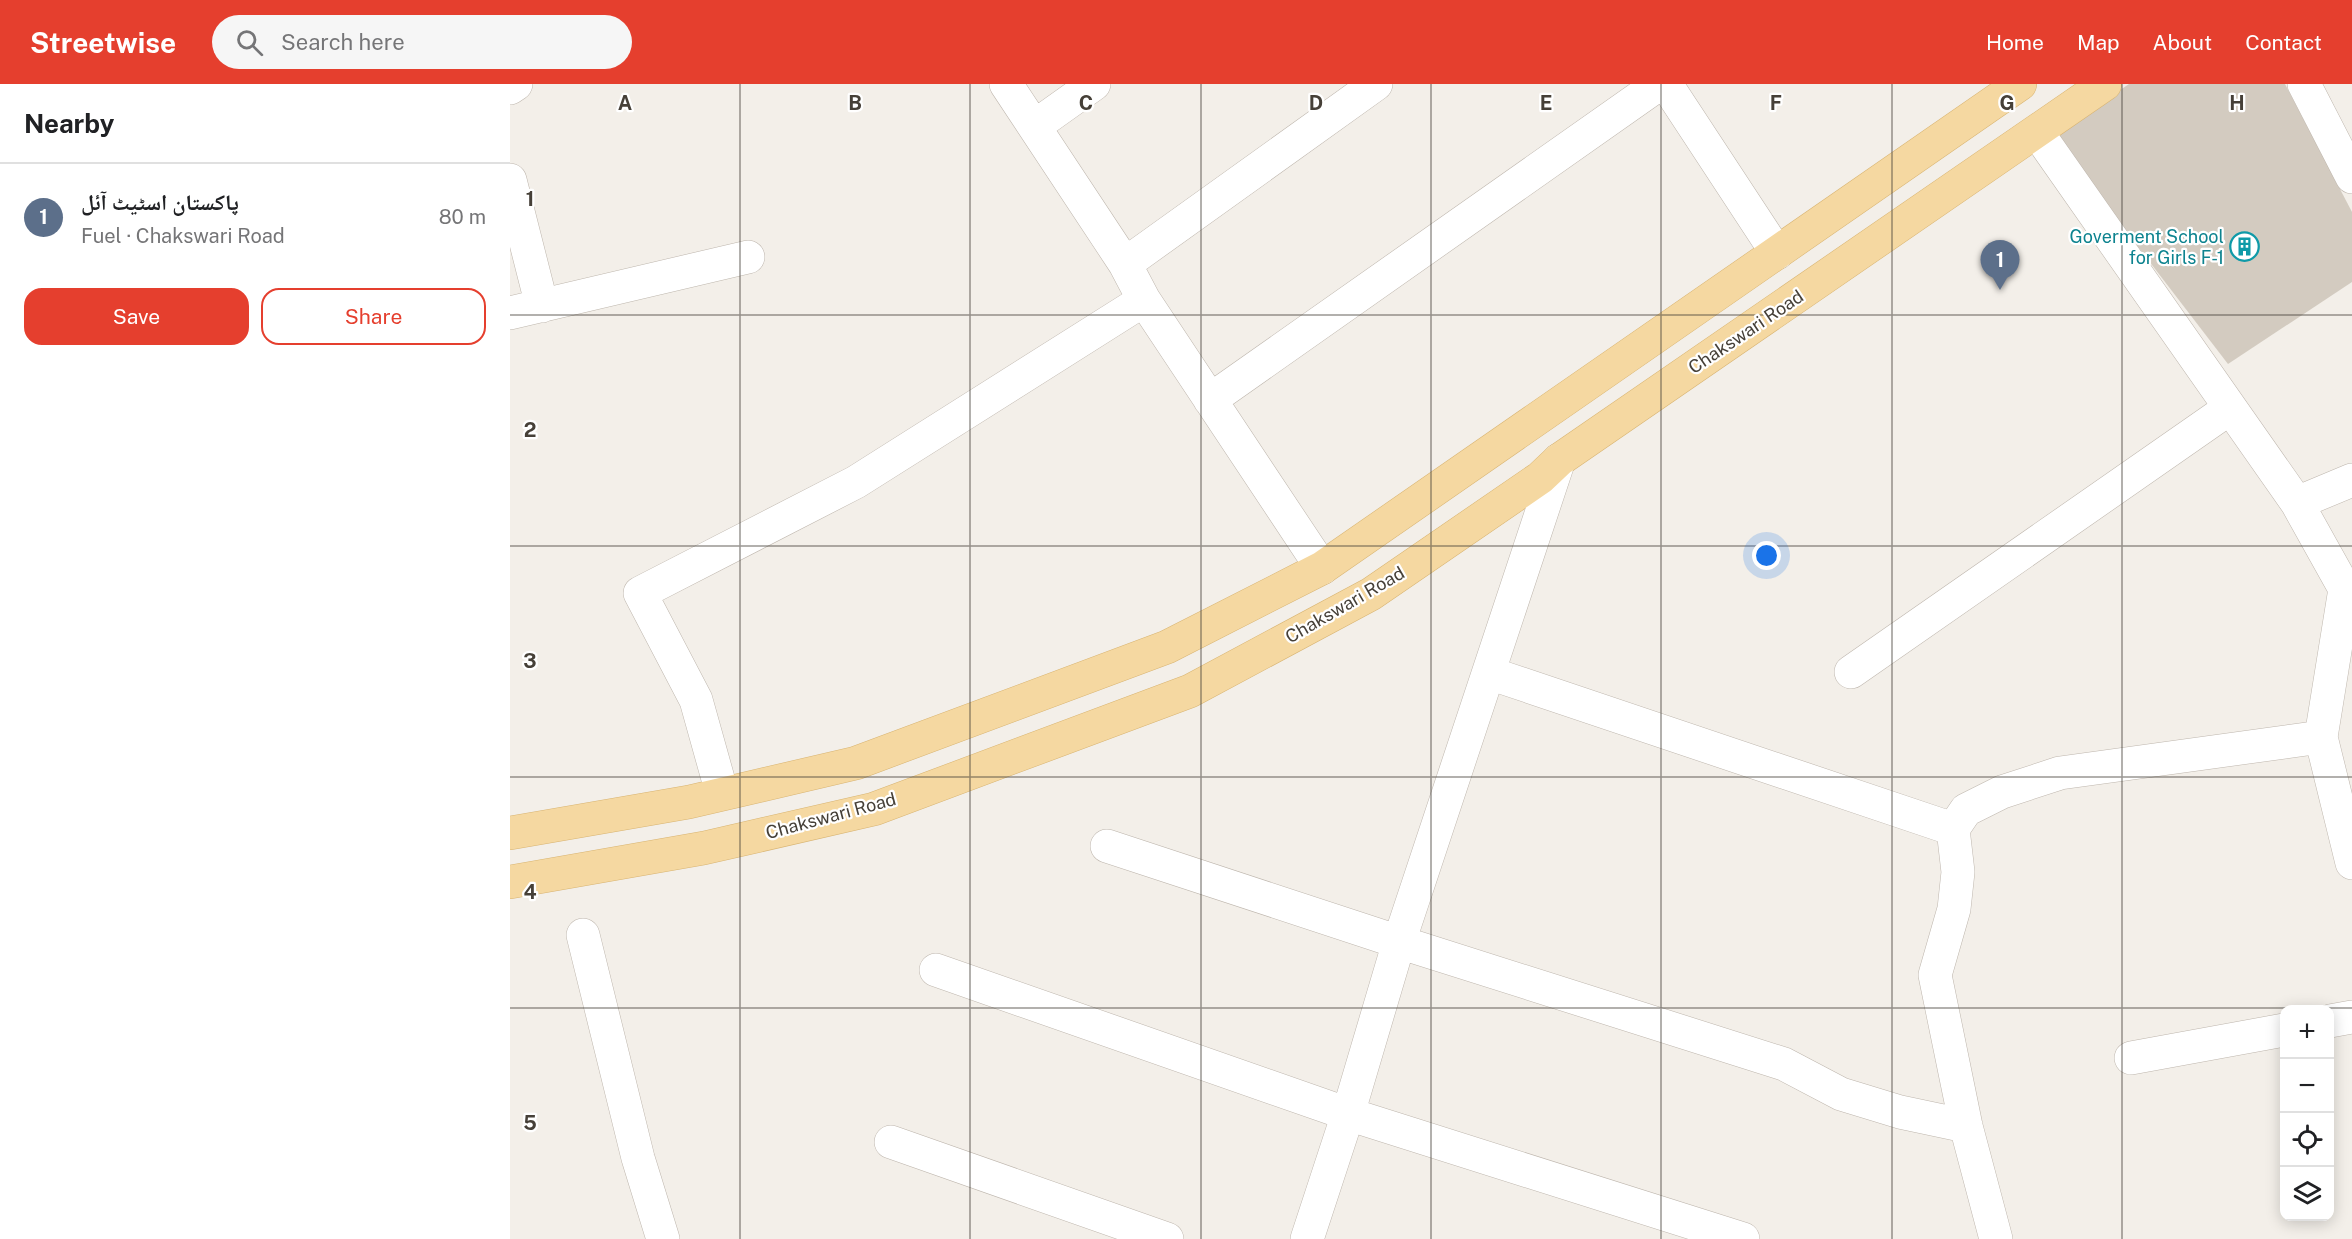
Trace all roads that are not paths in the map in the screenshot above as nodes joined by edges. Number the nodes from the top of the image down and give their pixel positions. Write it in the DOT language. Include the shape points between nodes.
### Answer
graph roads {
  1 [pos="516,84"];
  2 [pos="1006,84"];
  3 [pos="1094,84"];
  4 [pos="1376,84"];
  5 [pos="1659,84"];
  6 [pos="1666,84"];
  7 [pos="2020,84"];
  8 [pos="2105,84"];
  9 [pos="2304,84"];
  10 [pos="510,88"];
  11 [pos="1035,126"];
  12 [pos="2037,132"];
  13 [pos="2352,177"];
  14 [pos="510,180"];
  15 [pos="1777,253"];
  16 [pos="748,257"];
  17 [pos="1125,264"];
  18 [pos="1144,300"];
  19 [pos="542,306"];
  20 [pos="510,313"];
  21 [pos="1210,400"];
  22 [pos="2230,408"];
  23 [pos="1559,460"];
  24 [pos="2352,480"];
  25 [pos="2297,503"];
  26 [pos="1322,568"];
  27 [pos="1851,672"];
  28 [pos="1489,673"];
  29 [pos="2321,737"];
  30 [pos="722,793"];
  31 [pos="1953,829"];
  32 [pos="510,832"];
  33 [pos="1107,846"];
  34 [pos="2352,863"];
  35 [pos="510,882"];
  36 [pos="583,935"];
  37 [pos="1399,942"];
  38 [pos="936,970"];
  39 [pos="2352,1017"];
  40 [pos="2334,1020"];
  41 [pos="2280,1031"];
  42 [pos="2131,1058"];
  43 [pos="1348,1114"];
  44 [pos="1966,1126"];
  45 [pos="891,1142"];
  46 [pos="663,1239"];
  47 [pos="1167,1239"];
  48 [pos="1307,1239"];
  49 [pos="1743,1239"];
  50 [pos="1996,1239"];
  1 -- 10 [label="street"];
  2 -- 11 [label="street"];
  3 -- 11 [label="street"];
  4 -- 17 [label="street"];
  5 -- 21 [label="street"];
  6 -- 15 [label="street"];
  7 -- 15 [label="main road"];
  8 -- 12 [label="main road, Chakswari Road"];
  9 -- 13 [label="street"];
  11 -- 17 [label="street"];
  12 -- 22 [label="street"];
  12 -- 23 [label="main road, Chakswari Road"];
  14 -- 19 [label="street"];
  15 -- 26 [label="main road"];
  16 -- 19 [label="street"];
  17 -- 18 [label="street"];
  18 -- 21 [label="street"];
  18 -- 30 [label="street" via="856,482 640,593 696,700"];
  19 -- 20 [label="street"];
  21 -- 26 [label="street"];
  22 -- 25 [label="street"];
  22 -- 27 [label="street"];
  23 -- 28 [label="street"];
  23 -- 35 [label="main road, Chakswari Road" via="1540,478 1371,594 1190,691 874,809 704,848"];
  24 -- 25 [label="street"];
  25 -- 29 [label="street" via="2345,589"];
  26 -- 30 [label="main road" via="1167,647 856,763"];
  28 -- 31 [label="street"];
  28 -- 37 [label="street"];
  29 -- 31 [label="street" via="2060,773 2002,792 1966,810"];
  29 -- 34 [label="street"];
  30 -- 32 [label="main road"];
  31 -- 44 [label="street" via="1958,872 1954,909 1935,975"];
  33 -- 37 [label="street"];
  36 -- 46 [label="street" via="638,1158"];
  37 -- 43 [label="street"];
  37 -- 44 [label="street" via="1784,1064 1841,1094"];
  38 -- 43 [label="street"];
  39 -- 40 [label="street"];
  41 -- 42 [label="street"];
  43 -- 48 [label="street"];
  43 -- 49 [label="street"];
  44 -- 50 [label="street"];
  45 -- 47 [label="street"];
}
